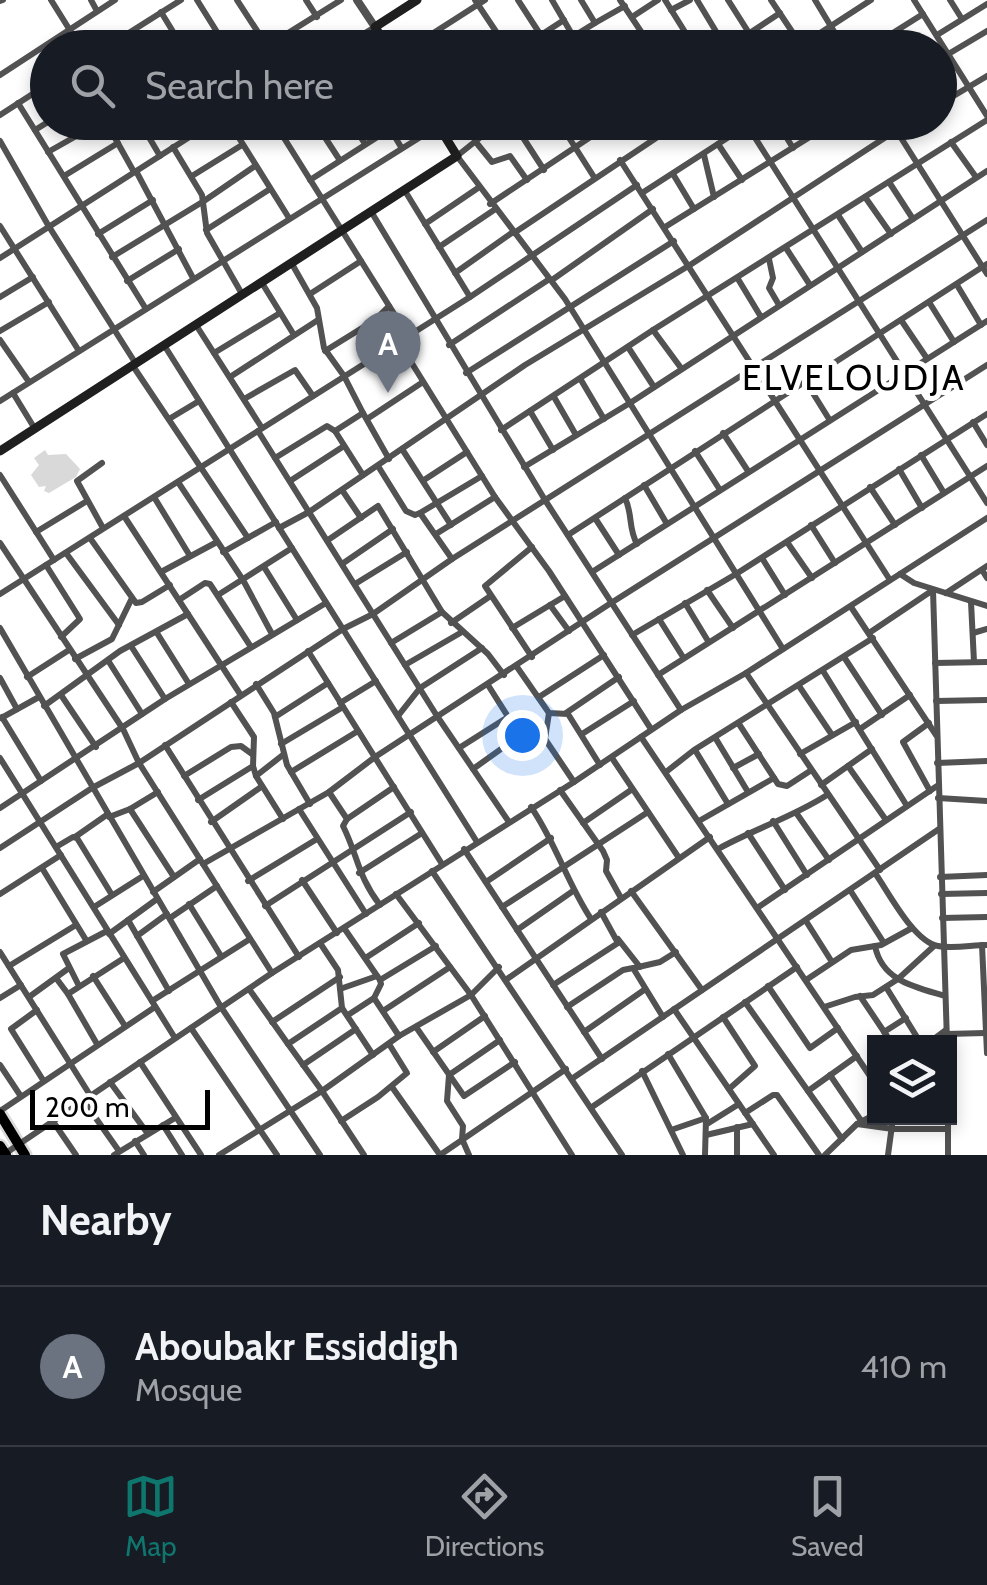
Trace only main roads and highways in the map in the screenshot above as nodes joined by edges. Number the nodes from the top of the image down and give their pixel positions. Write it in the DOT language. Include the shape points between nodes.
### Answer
graph roads {
  1 [pos="417,0"];
  2 [pos="377,30"];
  3 [pos="446,140"];
  4 [pos="0,451"];
  5 [pos="0,1113"];
  6 [pos="0,1146"];
  7 [pos="5,1154"];
  8 [pos="25,1155"];
  1 -- 2 [label="main road"];
  3 -- 4 [label="main road" via="456,156 406,191"];
  5 -- 8 [label="highway"];
  6 -- 7 [label="highway"];
}
